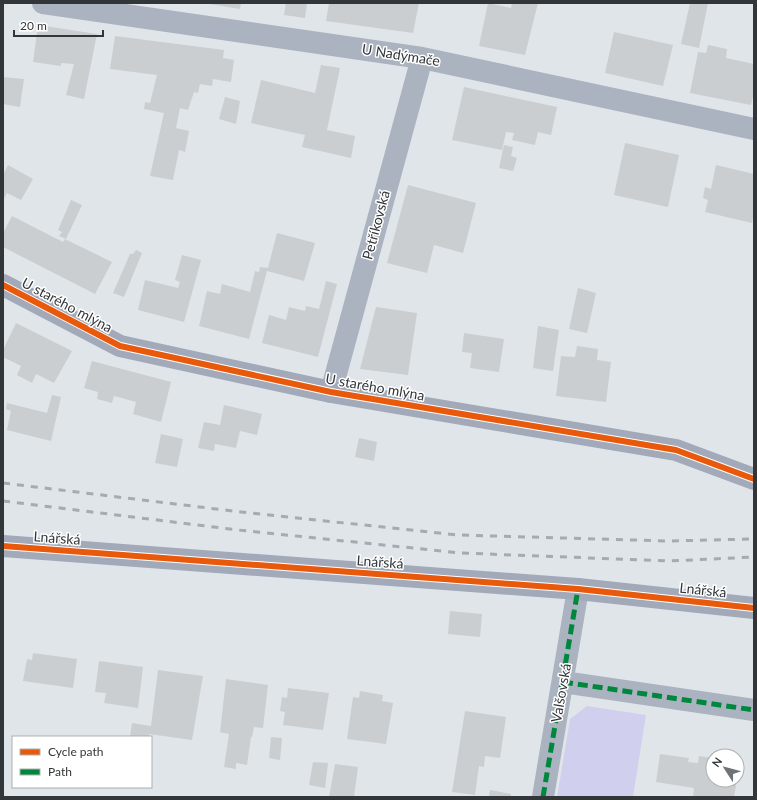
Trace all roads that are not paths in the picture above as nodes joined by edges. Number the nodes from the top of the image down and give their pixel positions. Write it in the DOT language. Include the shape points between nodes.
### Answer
graph roads {
  1 [pos="43,3"];
  2 [pos="422,58"];
  3 [pos="754,129"];
  4 [pos="3,285"];
  5 [pos="331,392"];
  6 [pos="754,479"];
  7 [pos="3,546"];
  8 [pos="578,589"];
  9 [pos="754,608"];
  10 [pos="563,682"];
  11 [pos="754,710"];
  12 [pos="543,797"];
  1 -- 2 [label="street, U Nadýmače"];
  2 -- 3 [label="street, U Nadýmače"];
  2 -- 5 [label="street, Petříkovská"];
  4 -- 5 [label="street, U starého mlýna" via="120,346"];
  5 -- 6 [label="street, U starého mlýna" via="676,450"];
  7 -- 8 [label="street, Lnářská"];
  8 -- 9 [label="street, Lnářská"];
  8 -- 10 [label="street, Valšovská"];
  10 -- 11 [label="street"];
  10 -- 12 [label="street, Valšovská"];
}
